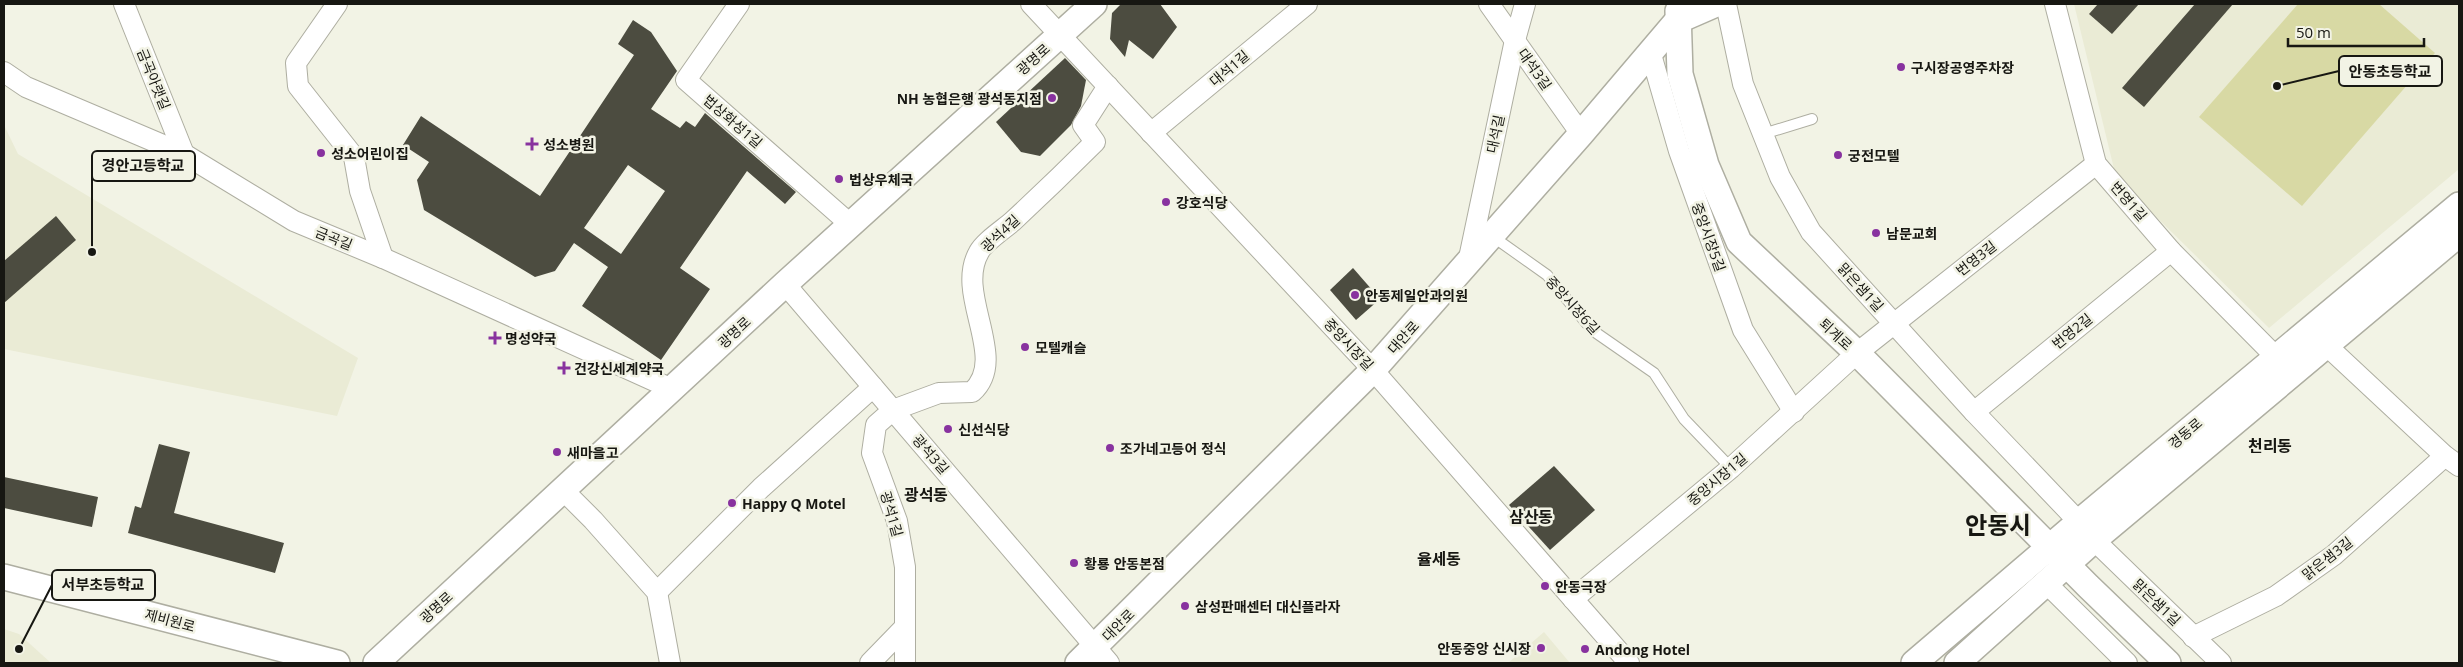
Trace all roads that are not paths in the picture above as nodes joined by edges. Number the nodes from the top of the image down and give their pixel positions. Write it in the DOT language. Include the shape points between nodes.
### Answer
graph roads {
  1 [pos="337,4"];
  2 [pos="739,4"];
  3 [pos="1031,4"];
  4 [pos="1094,4"];
  5 [pos="1307,4"];
  6 [pos="1489,4"];
  7 [pos="1525,4"];
  8 [pos="1716,4"];
  9 [pos="1726,4"];
  10 [pos="2055,4"];
  11 [pos="130,5"];
  12 [pos="1678,12"];
  13 [pos="1059,34"];
  14 [pos="1515,40"];
  15 [pos="1650,51"];
  16 [pos="4,72"];
  17 [pos="1108,86"];
  18 [pos="1812,119"];
  19 [pos="1151,133"];
  20 [pos="1581,134"];
  21 [pos="1763,134"];
  22 [pos="184,154"];
  23 [pos="2096,164"];
  24 [pos="2459,205"];
  25 [pos="850,224"];
  26 [pos="2459,234"];
  27 [pos="1490,235"];
  28 [pos="2171,251"];
  29 [pos="383,258"];
  30 [pos="1468,264"];
  31 [pos="785,284"];
  32 [pos="1893,323"];
  33 [pos="2326,345"];
  34 [pos="1857,353"];
  35 [pos="2276,357"];
  36 [pos="1373,370"];
  37 [pos="873,386"];
  38 [pos="672,390"];
  39 [pos="893,410"];
  40 [pos="1794,412"];
  41 [pos="1974,412"];
  42 [pos="2452,461"];
  43 [pos="1731,468"];
  44 [pos="563,490"];
  45 [pos="2086,531"];
  46 [pos="2049,547"];
  47 [pos="2067,565"];
  48 [pos="4,576"];
  49 [pos="2047,584"];
  50 [pos="657,592"];
  51 [pos="1573,599"];
  52 [pos="904,628"];
  53 [pos="2193,637"];
  54 [pos="1094,658"];
  55 [pos="337,663"];
  56 [pos="376,663"];
  57 [pos="670,663"];
  58 [pos="870,663"];
  59 [pos="905,663"];
  60 [pos="1629,663"];
  61 [pos="1914,663"];
  62 [pos="1957,663"];
  63 [pos="2127,663"];
  64 [pos="2168,663"];
  65 [pos="2220,663"];
  1 -- 29 [label="street" via="296,62 298,86 354,157 360,191"];
  2 -- 25 [label="street, 법상화성1길" via="686,80"];
  3 -- 13 [label="street, 중앙시장길"];
  4 -- 13 [label="street, 광명로"];
  5 -- 19 [label="street, 대석1길"];
  6 -- 14 [label="street, 대석3길"];
  7 -- 14 [label="street, 대석길"];
  8 -- 12 [label="street, 대안로"];
  9 -- 21 [label="street, 맑은샘1길" via="1744,84"];
  10 -- 23 [label="street, 번영1길"];
  11 -- 22 [label="street, 금곡아랫길"];
  12 -- 15 [label="street, 대안로"];
  12 -- 34 [label="street, 퇴계로" via="1680,74 1706,165 1739,242"];
  13 -- 17 [label="street, 중앙시장길"];
  13 -- 25 [label="street, 광명로"];
  14 -- 20 [label="street, 대석3길"];
  14 -- 30 [label="street, 대석길"];
  15 -- 20 [label="street, 대안로"];
  15 -- 40 [label="street, 중앙시장5길" via="1679,151 1743,330"];
  16 -- 22 [label="street, 금곡길" via="26,87"];
  17 -- 19 [label="street, 중앙시장길"];
  17 -- 39 [label="street, 광석4길" via="1083,125 1095,142 979,251 971,279 986,350 981,384 972,392 939,393"];
  18 -- 21 [label="lane"];
  19 -- 36 [label="street, 중앙시장길"];
  20 -- 27 [label="street, 대안로"];
  21 -- 32 [label="street, 맑은샘1길" via="1780,177 1811,232"];
  22 -- 29 [label="street, 금곡길" via="294,221"];
  23 -- 28 [label="street, 번영1길"];
  23 -- 32 [label="street, 번영3길"];
  24 -- 35 [label="street, 경동로"];
  25 -- 31 [label="street, 광명로"];
  26 -- 33 [label="street, 경동로"];
  27 -- 30 [label="street, 대안로"];
  27 -- 43 [label="lane, 중앙시장6길" via="1547,275 1592,330 1654,373 1684,419"];
  28 -- 35 [label="street, 번영1길"];
  28 -- 41 [label="street, 번영2길"];
  29 -- 38 [label="street, 금곡길"];
  30 -- 36 [label="street, 대안로"];
  31 -- 37 [label="street, 광석3길"];
  31 -- 38 [label="street, 광명로"];
  32 -- 34 [label="street, 번영3길"];
  32 -- 41 [label="street, 맑은샘1길"];
  33 -- 42 [label="street"];
  33 -- 45 [label="street, 경동로"];
  34 -- 40 [label="street, 중앙시장1길"];
  34 -- 46 [label="street, 퇴계로"];
  35 -- 45 [label="street, 경동로"];
  36 -- 51 [label="street, 중앙시장길"];
  36 -- 54 [label="street, 대안로"];
  37 -- 39 [label="street, 광석3길"];
  37 -- 50 [label="street" via="761,488"];
  38 -- 44 [label="street, 광명로"];
  39 -- 52 [label="street, 광석1길" via="876,425 872,454 897,521 905,567"];
  39 -- 54 [label="street, 광석3길"];
  40 -- 43 [label="street, 중앙시장1길"];
  41 -- 45 [label="street, 맑은샘1길"];
  42 -- 53 [label="street, 맑은샘3길" via="2334,555 2276,596"];
  43 -- 51 [label="street, 중앙시장1길"];
  44 -- 50 [label="street"];
  44 -- 56 [label="street, 광명로"];
  45 -- 46 [label="street, 경동로"];
  45 -- 47 [label="street, 경동로"];
  45 -- 53 [label="street, 맑은샘1길"];
  46 -- 47 [label="street, 퇴계로"];
  46 -- 61 [label="street, 경동로"];
  47 -- 49 [label="street, 경동로"];
  47 -- 64 [label="street, 퇴계로"];
  48 -- 55 [label="street, 제비원로"];
  49 -- 62 [label="street, 경동로"];
  49 -- 63 [label="street"];
  50 -- 57 [label="street"];
  51 -- 60 [label="street, 중앙시장길"];
  52 -- 58 [label="street"];
  52 -- 59 [label="street, 광석1길"];
  53 -- 65 [label="street, 맑은샘1길"];
}
